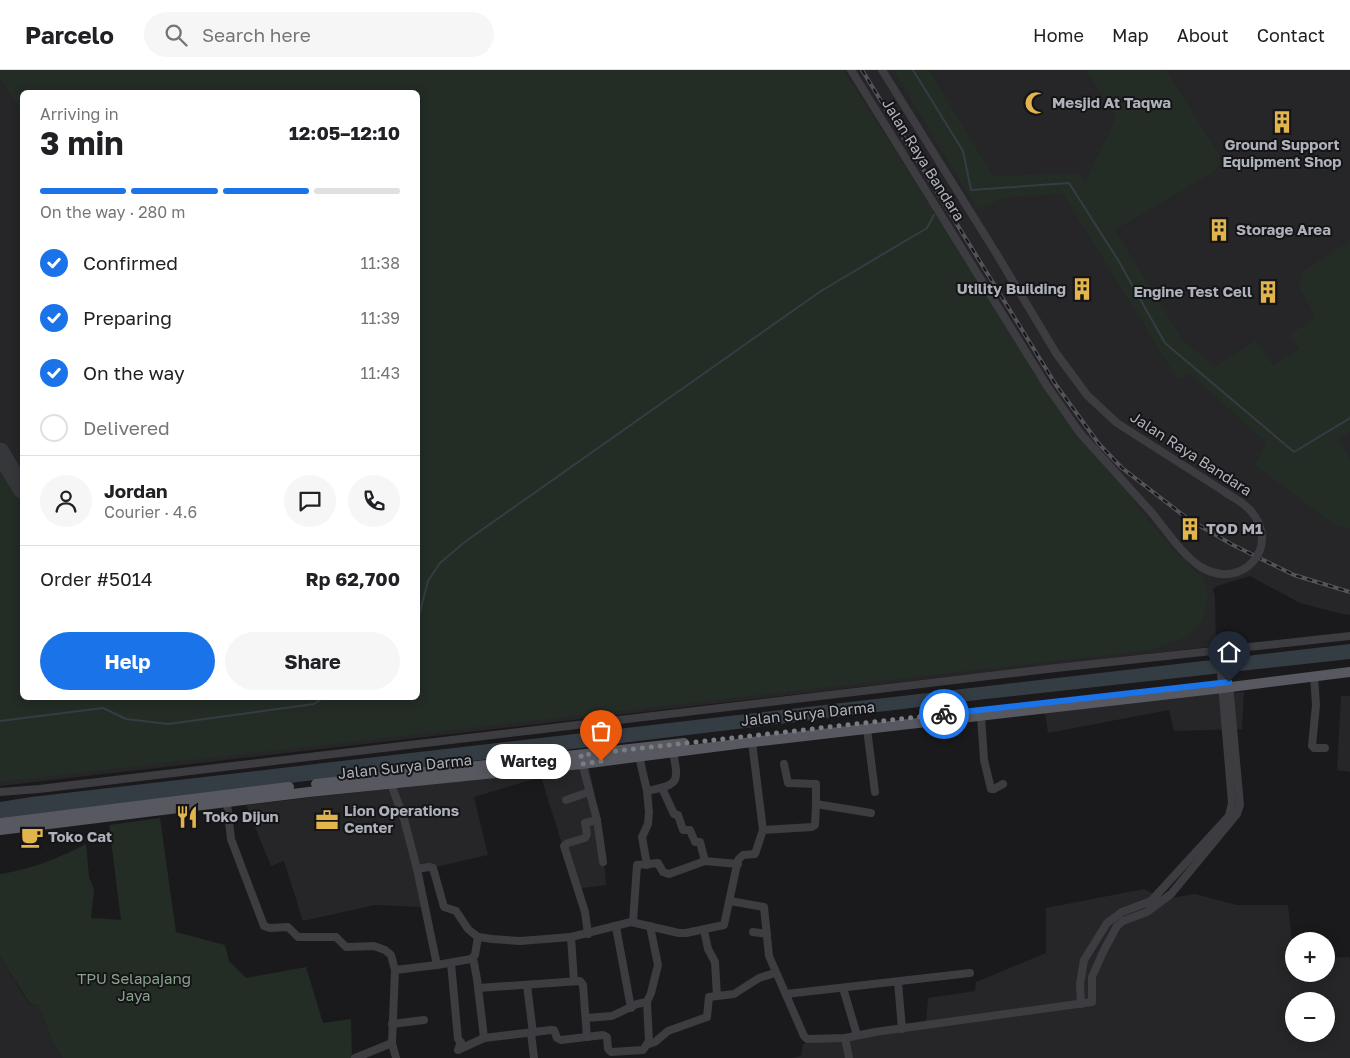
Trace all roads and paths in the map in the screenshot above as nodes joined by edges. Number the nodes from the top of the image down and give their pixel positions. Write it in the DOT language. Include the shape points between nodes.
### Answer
graph roads {
  1 [pos="851,70"];
  2 [pos="882,70"];
  3 [pos="1350,636"];
  4 [pos="1219,653"];
  5 [pos="1350,665"];
  6 [pos="1350,672"];
  7 [pos="1314,676"];
  8 [pos="1225,683"];
  9 [pos="981,716"];
  10 [pos="867,729"];
  11 [pos="752,742"];
  12 [pos="1325,748"];
  13 [pos="673,751"];
  14 [pos="639,756"];
  15 [pos="581,759"];
  16 [pos="784,764"];
  17 [pos="391,784"];
  18 [pos="1003,784"];
  19 [pos="662,788"];
  20 [pos="647,791"];
  21 [pos="0,792"];
  22 [pos="590,792"];
  23 [pos="875,792"];
  24 [pos="566,800"];
  25 [pos="227,802"];
  26 [pos="816,804"];
  27 [pos="871,813"];
  28 [pos="597,820"];
  29 [pos="0,823"];
  30 [pos="0,830"];
  31 [pos="763,830"];
  32 [pos="705,861"];
  33 [pos="603,862"];
  34 [pos="738,864"];
  35 [pos="647,865"];
  36 [pos="417,869"];
  37 [pos="730,901"];
  38 [pos="633,922"];
  39 [pos="650,926"];
  40 [pos="616,927"];
  41 [pos="704,930"];
  42 [pos="753,932"];
  43 [pos="588,934"];
  44 [pos="767,934"];
  45 [pos="478,937"];
  46 [pos="571,937"];
  47 [pos="473,958"];
  48 [pos="451,963"];
  49 [pos="437,965"];
  50 [pos="395,970"];
  51 [pos="970,972"];
  52 [pos="775,973"];
  53 [pos="574,981"];
  54 [pos="898,982"];
  55 [pos="528,985"];
  56 [pos="478,988"];
  57 [pos="843,988"];
  58 [pos="786,994"];
  59 [pos="717,996"];
  60 [pos="647,1002"];
  61 [pos="1081,1004"];
  62 [pos="631,1008"];
  63 [pos="586,1018"];
  64 [pos="424,1020"];
  65 [pos="392,1024"];
  66 [pos="902,1029"];
  67 [pos="532,1033"];
  68 [pos="857,1035"];
  69 [pos="587,1037"];
  70 [pos="484,1038"];
  71 [pos="846,1038"];
  72 [pos="392,1043"];
  73 [pos="645,1050"];
  74 [pos="458,1054"];
  75 [pos="355,1058"];
  76 [pos="396,1058"];
  77 [pos="534,1058"];
  78 [pos="849,1058"];
  1 -- 2 [label="street, Jalan Raya Bandara, bridge" via="1047,386 1080,433 1187,555 1206,570 1223,574 1248,567 1259,553 1262,542 1256,519 1249,509 1129,431 1097,406 1071,374"];
  3 -- 4 [label="street"];
  4 -- 8 [label="street"];
  4 -- 21 [label="street"];
  5 -- 8 [label="main road, Jalan Surya Darma"];
  6 -- 7 [label="main road, Jalan Surya Darma"];
  7 -- 8 [label="main road, Jalan Surya Darma"];
  7 -- 12 [label="street" via="1316,705 1312,746"];
  8 -- 9 [label="main road, Jalan Surya Darma"];
  8 -- 15 [label="main road, Jalan Surya Darma"];
  8 -- 61 [label="street" via="1232,803 1229,816 1151,901 1122,912 1107,923 1084,960"];
  8 -- 61 [label="street" via="1240,805 1237,814 1171,894 1147,912 1117,926 1092,977 1092,1002"];
  9 -- 10 [label="main road, Jalan Surya Darma"];
  9 -- 18 [label="street" via="984,760 991,789"];
  10 -- 11 [label="main road, Jalan Surya Darma"];
  10 -- 23 [label="street"];
  11 -- 13 [label="main road, Jalan Surya Darma"];
  11 -- 31 [label="street"];
  13 -- 14 [label="main road, Jalan Surya Darma"];
  13 -- 19 [label="street" via="676,778 672,785"];
  14 -- 15 [label="main road, Jalan Surya Darma"];
  14 -- 20 [label="street"];
  15 -- 17 [label="main road, Jalan Surya Darma"];
  15 -- 22 [label="street"];
  15 -- 29 [label="main road, Jalan Surya Darma" via="221,795"];
  16 -- 26 [label="street" via="788,783 816,784"];
  17 -- 25 [label="main road, Jalan Surya Darma"];
  17 -- 36 [label="street"];
  19 -- 20 [label="street"];
  19 -- 32 [label="street" via="683,830 690,830 695,842 700,842"];
  20 -- 35 [label="street" via="648,824 642,837"];
  22 -- 24 [label="street"];
  22 -- 28 [label="street"];
  25 -- 30 [label="main road, Jalan Surya Darma"];
  25 -- 50 [label="street" via="231,839 264,926 288,927 298,937 336,937 348,948 381,948 391,955"];
  26 -- 27 [label="street"];
  26 -- 31 [label="street" via="816,821 812,827"];
  28 -- 33 [label="street"];
  28 -- 43 [label="street" via="585,823 585,838 564,846 585,912"];
  31 -- 34 [label="street" via="756,854 740,856"];
  32 -- 34 [label="street"];
  32 -- 35 [label="street" via="668,874 659,864"];
  34 -- 37 [label="street"];
  35 -- 38 [label="street" via="636,867"];
  36 -- 45 [label="street" via="433,868 444,907 456,911"];
  36 -- 49 [label="street"];
  37 -- 41 [label="street" via="724,925"];
  37 -- 44 [label="street" via="764,907"];
  38 -- 39 [label="street"];
  38 -- 40 [label="street"];
  39 -- 41 [label="street" via="682,934"];
  39 -- 60 [label="street" via="658,965"];
  40 -- 43 [label="street"];
  40 -- 62 [label="street"];
  41 -- 59 [label="street" via="715,962"];
  42 -- 44 [label="street"];
  43 -- 46 [label="street"];
  44 -- 52 [label="street"];
  45 -- 46 [label="street" via="520,941"];
  45 -- 47 [label="street"];
  46 -- 53 [label="street"];
  47 -- 48 [label="street"];
  47 -- 56 [label="street"];
  48 -- 49 [label="street"];
  48 -- 74 [label="street" via="458,1039 461,1042"];
  49 -- 50 [label="street"];
  50 -- 65 [label="street"];
  51 -- 54 [label="street"];
  52 -- 58 [label="street"];
  52 -- 59 [label="street" via="759,978 734,994"];
  53 -- 55 [label="street"];
  53 -- 63 [label="street" via="582,982"];
  54 -- 57 [label="street"];
  54 -- 66 [label="street"];
  55 -- 56 [label="street"];
  55 -- 67 [label="street"];
  56 -- 70 [label="street"];
  57 -- 58 [label="street"];
  57 -- 68 [label="street"];
  58 -- 71 [label="street" via="806,1038"];
  59 -- 73 [label="street" via="710,997 706,1017 668,1030"];
  60 -- 62 [label="street"];
  60 -- 73 [label="street" via="650,1036"];
  61 -- 66 [label="street"];
  62 -- 63 [label="street" via="608,1017"];
  63 -- 69 [label="street"];
  64 -- 65 [label="street"];
  65 -- 72 [label="street"];
  66 -- 68 [label="street"];
  67 -- 69 [label="street" via="553,1030 561,1040"];
  67 -- 70 [label="street"];
  67 -- 77 [label="street"];
  68 -- 71 [label="street"];
  69 -- 73 [label="street" via="606,1036 611,1052"];
  70 -- 74 [label="street"];
  71 -- 78 [label="street"];
  72 -- 75 [label="street"];
  72 -- 76 [label="street"];
}
